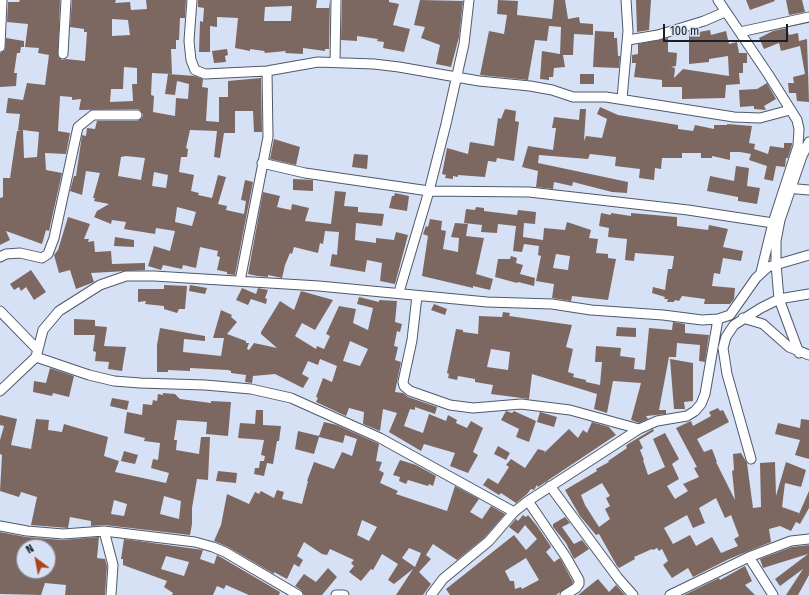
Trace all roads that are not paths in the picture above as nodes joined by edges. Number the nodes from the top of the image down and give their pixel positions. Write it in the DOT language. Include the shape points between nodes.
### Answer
graph roads {
  1 [pos="2,0"];
  2 [pos="66,0"];
  3 [pos="192,0"];
  4 [pos="336,0"];
  5 [pos="469,0"];
  6 [pos="626,0"];
  7 [pos="718,0"];
  8 [pos="725,12"];
  9 [pos="809,17"];
  10 [pos="740,32"];
  11 [pos="628,40"];
  12 [pos="0,47"];
  13 [pos="63,54"];
  14 [pos="335,62"];
  15 [pos="267,71"];
  16 [pos="456,76"];
  17 [pos="622,99"];
  18 [pos="790,110"];
  19 [pos="137,115"];
  20 [pos="806,144"];
  21 [pos="262,164"];
  22 [pos="787,188"];
  23 [pos="809,190"];
  24 [pos="430,191"];
  25 [pos="773,223"];
  26 [pos="809,255"];
  27 [pos="0,257"];
  28 [pos="776,264"];
  29 [pos="761,272"];
  30 [pos="240,281"];
  31 [pos="399,292"];
  32 [pos="809,294"];
  33 [pos="417,296"];
  34 [pos="779,299"];
  35 [pos="0,311"];
  36 [pos="730,315"];
  37 [pos="746,318"];
  38 [pos="718,319"];
  39 [pos="799,352"];
  40 [pos="37,353"];
  41 [pos="809,355"];
  42 [pos="0,390"];
  43 [pos="639,429"];
  44 [pos="751,459"];
  45 [pos="550,486"];
  46 [pos="528,501"];
  47 [pos="514,512"];
  48 [pos="0,526"];
  49 [pos="104,531"];
  50 [pos="809,539"];
  51 [pos="749,557"];
  52 [pos="110,595"];
  53 [pos="298,595"];
  54 [pos="336,595"];
  55 [pos="344,595"];
  56 [pos="430,595"];
  57 [pos="565,595"];
  58 [pos="633,595"];
  59 [pos="670,595"];
  60 [pos="773,595"];
  1 -- 12 [label="street"];
  2 -- 13 [label="street"];
  3 -- 15 [label="street" via="189,41 194,70 205,74"];
  4 -- 14 [label="street"];
  5 -- 16 [label="street" via="464,44"];
  6 -- 11 [label="street"];
  7 -- 8 [label="street"];
  8 -- 10 [label="street"];
  8 -- 11 [label="street" via="704,21"];
  9 -- 10 [label="street"];
  10 -- 18 [label="street"];
  11 -- 17 [label="street"];
  14 -- 15 [label="street" via="318,62"];
  14 -- 16 [label="street" via="399,67"];
  15 -- 21 [label="street" via="268,138"];
  16 -- 17 [label="street" via="530,86 573,97"];
  16 -- 24 [label="street"];
  17 -- 18 [label="street" via="748,118"];
  18 -- 20 [label="street" via="797,120"];
  19 -- 27 [label="street" via="93,115 78,127 54,238 48,254 42,258 20,253"];
  20 -- 22 [label="street"];
  21 -- 24 [label="street" via="305,173"];
  21 -- 30 [label="street"];
  22 -- 23 [label="street"];
  22 -- 25 [label="street"];
  22 -- 28 [label="street" via="778,229"];
  24 -- 25 [label="street" via="529,192 688,210"];
  24 -- 31 [label="street"];
  25 -- 29 [label="street"];
  26 -- 28 [label="street"];
  28 -- 29 [label="street"];
  28 -- 34 [label="street"];
  29 -- 36 [label="street"];
  30 -- 31 [label="street"];
  30 -- 40 [label="street" via="126,276 100,285 59,311 44,330"];
  31 -- 33 [label="street"];
  32 -- 34 [label="street"];
  33 -- 38 [label="street" via="552,304 586,310"];
  33 -- 43 [label="street" via="412,340 403,382 410,391 450,405 473,408 528,405 570,410"];
  34 -- 37 [label="street"];
  34 -- 39 [label="street"];
  35 -- 40 [label="street"];
  36 -- 37 [label="street"];
  36 -- 38 [label="street"];
  37 -- 39 [label="street" via="764,324 783,342"];
  37 -- 44 [label="street" via="730,329 723,348 727,374"];
  38 -- 43 [label="street" via="708,383 701,404 687,416 657,421"];
  39 -- 41 [label="street"];
  40 -- 42 [label="street"];
  40 -- 47 [label="street" via="77,372 114,381 243,389 291,398 380,438"];
  43 -- 45 [label="street"];
  45 -- 46 [label="street"];
  45 -- 58 [label="street"];
  46 -- 47 [label="street"];
  46 -- 57 [label="street" via="579,580 576,588"];
  47 -- 56 [label="street" via="498,532 442,579"];
  48 -- 49 [label="street" via="64,534"];
  49 -- 52 [label="street" via="113,565"];
  49 -- 53 [label="street" via="195,542 213,547"];
  50 -- 51 [label="street" via="791,540"];
  51 -- 59 [label="street"];
  51 -- 60 [label="street"];
  54 -- 55 [label="street"];
}
